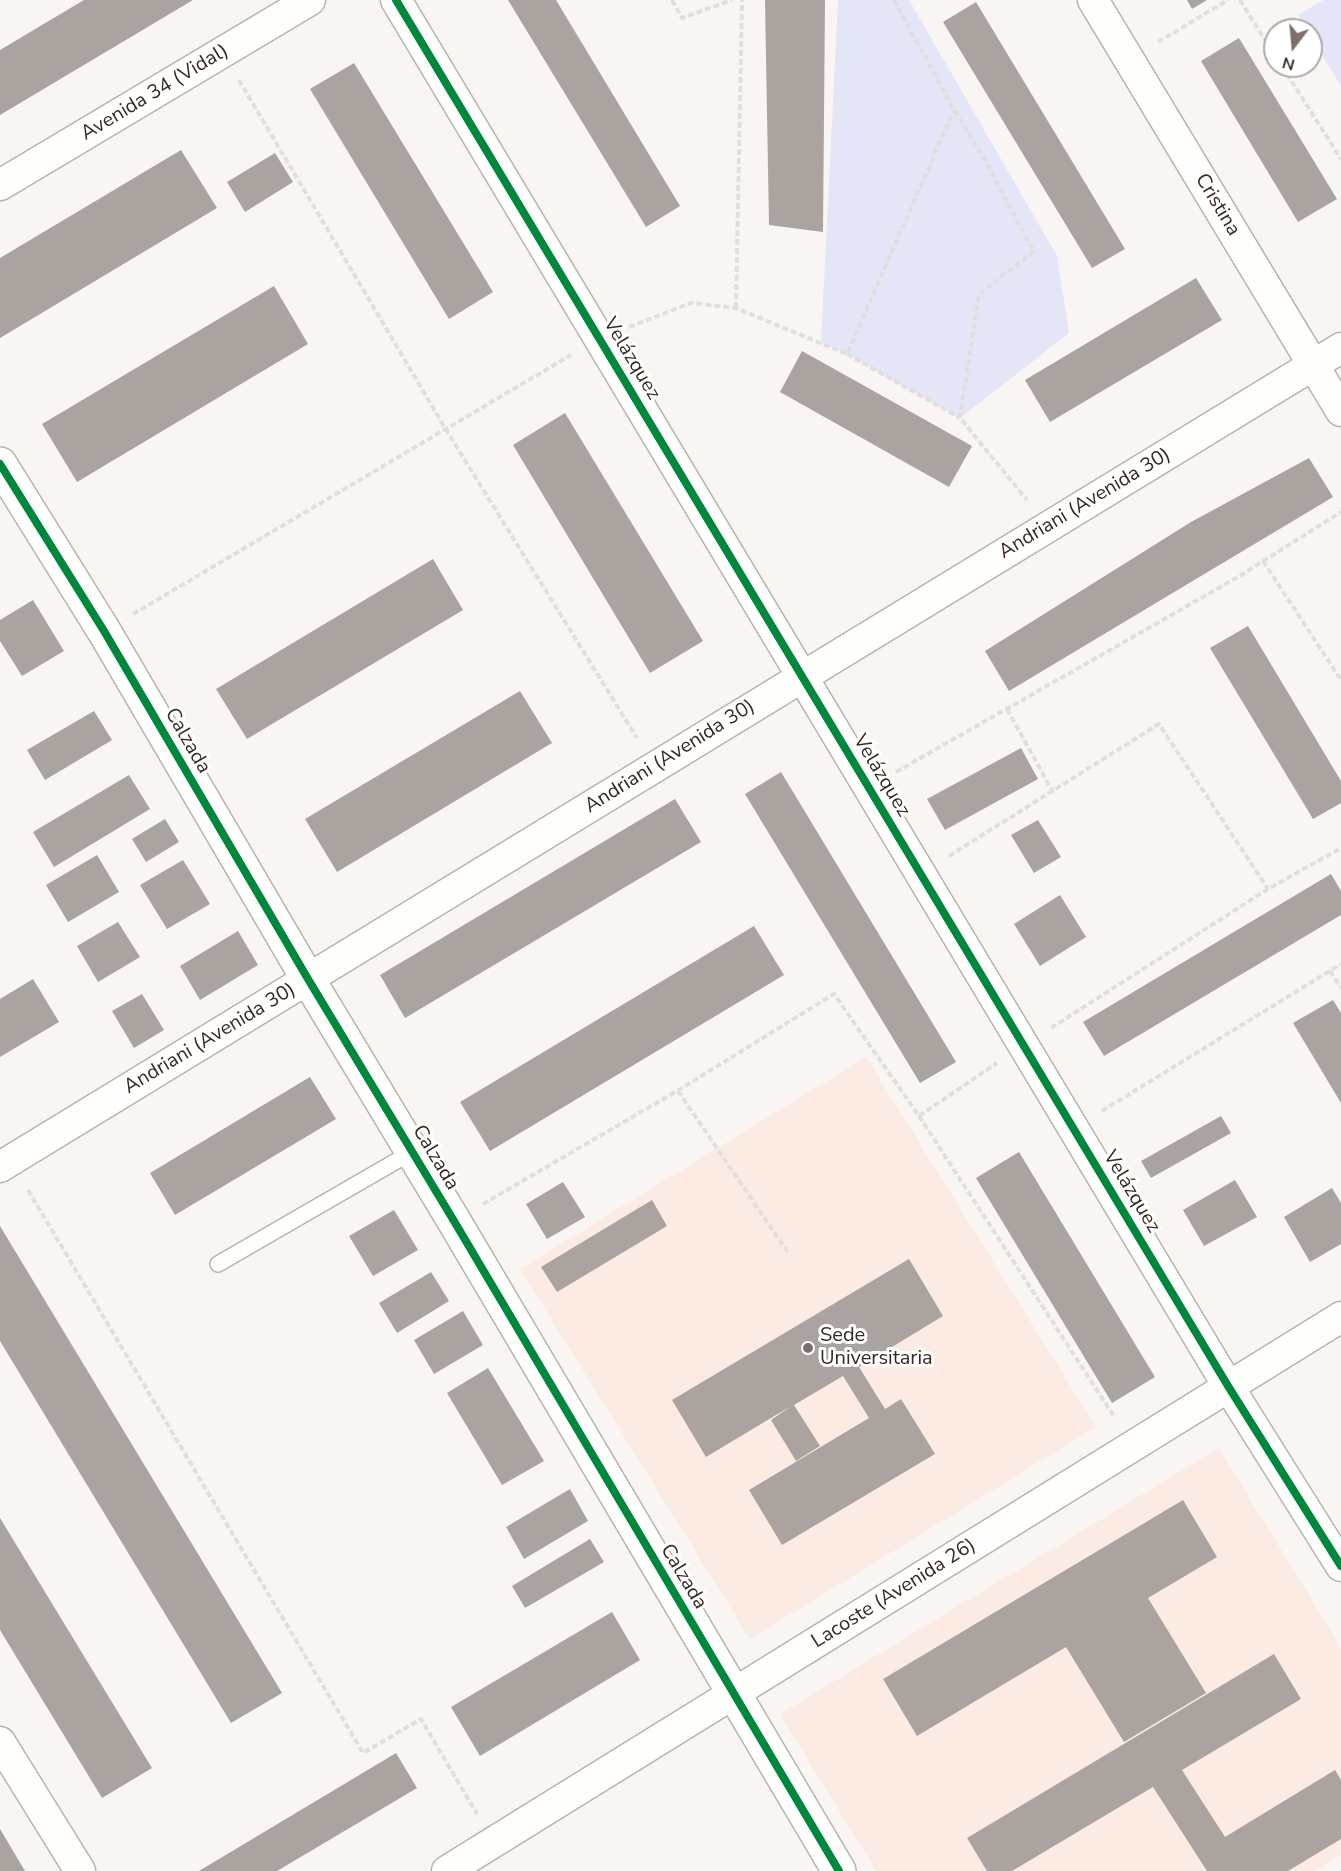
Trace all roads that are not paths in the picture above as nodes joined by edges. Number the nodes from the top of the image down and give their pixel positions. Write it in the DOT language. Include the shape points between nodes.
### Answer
graph roads {
  1 [pos="310,0"];
  2 [pos="396,0"];
  3 [pos="1093,0"];
  4 [pos="0,185"];
  5 [pos="1341,348"];
  6 [pos="1313,365"];
  7 [pos="1341,411"];
  8 [pos="0,464"];
  9 [pos="802,676"];
  10 [pos="308,979"];
  11 [pos="412,1152"];
  12 [pos="5,1164"];
  13 [pos="218,1264"];
  14 [pos="1341,1317"];
  15 [pos="1228,1386"];
  16 [pos="1341,1566"];
  17 [pos="732,1694"];
  18 [pos="5,1761"];
  19 [pos="80,1871"];
  20 [pos="447,1871"];
  21 [pos="839,1871"];
  1 -- 4 [label="street, Avenida 34 (Vidal)"];
  2 -- 9 [label="street, Velázquez"];
  3 -- 6 [label="street, Cristina"];
  5 -- 6 [label="street, Andriani (Avenida 30)"];
  6 -- 7 [label="street, Cristina"];
  6 -- 9 [label="street, Andriani (Avenida 30)"];
  8 -- 10 [label="street, Calzada" via="104,631"];
  9 -- 10 [label="street, Andriani (Avenida 30)"];
  9 -- 15 [label="street, Velázquez"];
  10 -- 11 [label="street, Calzada"];
  10 -- 12 [label="street, Andriani (Avenida 30)"];
  11 -- 13 [label="lane"];
  11 -- 17 [label="street, Calzada"];
  14 -- 15 [label="street, Lacoste (Avenida 26)"];
  15 -- 16 [label="street, Velázquez"];
  15 -- 17 [label="street, Lacoste (Avenida 26)"];
  17 -- 20 [label="street, Lacoste (Avenida 26)"];
  17 -- 21 [label="street, Calzada"];
  18 -- 19 [label="street"];
}
